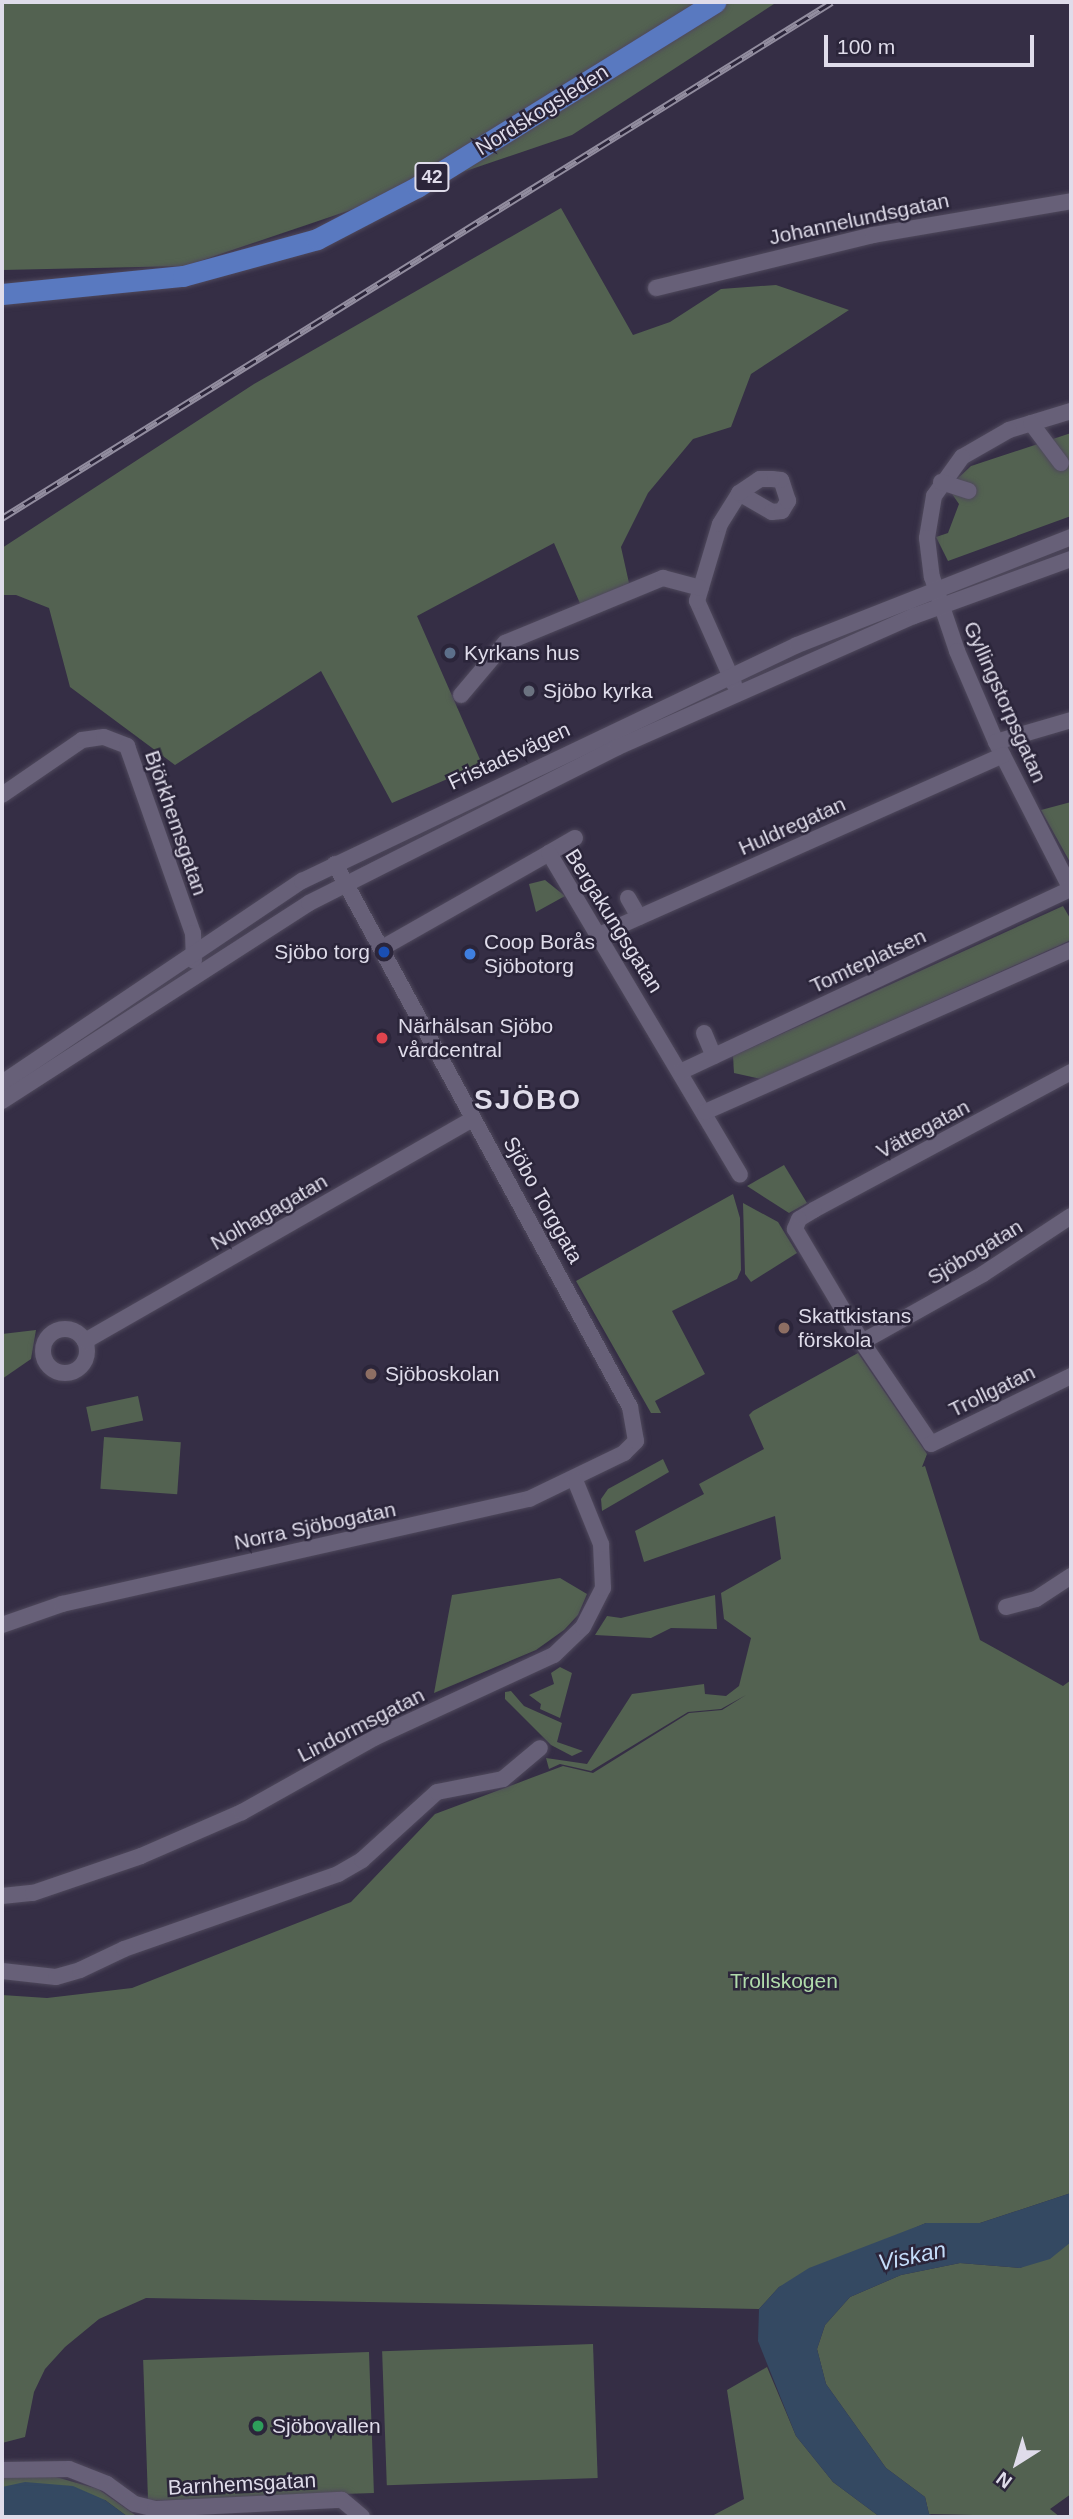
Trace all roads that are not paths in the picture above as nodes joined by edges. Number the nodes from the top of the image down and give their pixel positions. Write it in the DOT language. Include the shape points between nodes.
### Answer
graph roads {
  1 [pos="715,2"];
  2 [pos="1071,201"];
  3 [pos="656,288"];
  4 [pos="2,294"];
  5 [pos="1071,411"];
  6 [pos="1031,423"];
  7 [pos="1060,463"];
  8 [pos="941,482"];
  9 [pos="969,491"];
  10 [pos="739,493"];
  11 [pos="1071,537"];
  12 [pos="1071,559"];
  13 [pos="701,588"];
  14 [pos="936,589"];
  15 [pos="942,606"];
  16 [pos="731,676"];
  17 [pos="461,695"];
  18 [pos="739,695"];
  19 [pos="1071,720"];
  20 [pos="1000,748"];
  21 [pos="2,795"];
  22 [pos="575,838"];
  23 [pos="548,853"];
  24 [pos="335,864"];
  25 [pos="347,885"];
  26 [pos="1071,889"];
  27 [pos="628,898"];
  28 [pos="650,918"];
  29 [pos="599,935"];
  30 [pos="382,948"];
  31 [pos="1071,950"];
  32 [pos="194,952"];
  33 [pos="194,974"];
  34 [pos="704,1033"];
  35 [pos="714,1056"];
  36 [pos="681,1071"];
  37 [pos="1071,1072"];
  38 [pos="2,1083"];
  39 [pos="2,1101"];
  40 [pos="705,1112"];
  41 [pos="473,1119"];
  42 [pos="740,1175"];
  43 [pos="1071,1216"];
  44 [pos="85,1341"];
  45 [pos="862,1342"];
  46 [pos="1071,1376"];
  47 [pos="631,1450"];
  48 [pos="575,1480"];
  49 [pos="1071,1576"];
  50 [pos="1006,1607"];
  51 [pos="2,1625"];
  52 [pos="540,1748"];
  53 [pos="2,1896"];
  54 [pos="2,1971"];
  55 [pos="2,2470"];
  56 [pos="362,2517"];
  1 -- 4 [label="main road, Nordskogsleden / 42" via="417,187 317,239 183,276"];
  2 -- 3 [label="street, Johannelundsgatan" via="873,235"];
  5 -- 6 [label="street"];
  6 -- 7 [label="street"];
  6 -- 8 [label="street" via="962,457"];
  8 -- 9 [label="street"];
  8 -- 14 [label="street, Gyllingstorpsgatan" via="929,513 927,538"];
  10 -- 13 [label="street" via="723,516"];
  11 -- 14 [label="street, Fristadsvägen"];
  12 -- 15 [label="street, Fristadsvägen"];
  13 -- 16 [label="street" via="697,601"];
  13 -- 17 [label="street" via="663,578 505,643"];
  14 -- 15 [label="street, Gyllingstorpsgatan"];
  14 -- 16 [label="street, Fristadsvägen"];
  15 -- 18 [label="street, Fristadsvägen"];
  15 -- 20 [label="street, Gyllingstorpsgatan"];
  16 -- 18 [label="street"];
  16 -- 24 [label="street, Fristadsvägen"];
  18 -- 25 [label="street, Fristadsvägen" via="618,747"];
  19 -- 20 [label="street, Huldregatan"];
  20 -- 26 [label="street, Gyllingstorpsgatan"];
  20 -- 28 [label="street, Huldregatan"];
  21 -- 32 [label="street, Björkhemsgatan" via="82,740 104,737 127,746 193,933"];
  22 -- 23 [label="street"];
  23 -- 29 [label="street, Bergakungsgatan"];
  23 -- 30 [label="street, Bergakungsgatan"];
  24 -- 25 [label="street, Sjöbo Torggata"];
  24 -- 32 [label="street, Fristadsvägen"];
  25 -- 30 [label="street, Sjöbo Torggata"];
  25 -- 33 [label="street, Fristadsvägen"];
  26 -- 35 [label="street, Tomteplatsen"];
  27 -- 28 [label="street"];
  28 -- 29 [label="street, Huldregatan"];
  29 -- 36 [label="street, Bergakungsgatan"];
  30 -- 41 [label="street, Sjöbo Torggata"];
  31 -- 40 [label="street"];
  32 -- 33 [label="street, Björkhemsgatan"];
  32 -- 38 [label="street, Fristadsvägen"];
  33 -- 39 [label="street, Fristadsvägen"];
  34 -- 35 [label="street"];
  35 -- 36 [label="street, Tomteplatsen"];
  36 -- 40 [label="street, Bergakungsgatan"];
  37 -- 45 [label="street, Vättegatan" via="814,1210 796,1224 797,1235"];
  40 -- 42 [label="street, Bergakungsgatan"];
  41 -- 44 [label="street, Nolhagagatan"];
  41 -- 47 [label="street, Sjöbo Torggata" via="630,1407 638,1434"];
  43 -- 45 [label="street, Sjöbogatan"];
  45 -- 46 [label="street, Trollgatan" via="931,1444"];
  47 -- 48 [label="street, Norra Sjöbogatan"];
  48 -- 51 [label="street, Norra Sjöbogatan" via="529,1499 62,1604"];
  48 -- 53 [label="street, Lindormsgatan" via="601,1544 603,1588 583,1627 554,1655 374,1738 242,1812 141,1856 33,1893"];
  49 -- 50 [label="street" via="1036,1599"];
  52 -- 54 [label="street" via="503,1779 437,1792 362,1860 338,1874 56,1977"];
  55 -- 56 [label="street, Barnhemsgatan" via="69,2469 107,2484 135,2504 155,2509 342,2500"];
}
